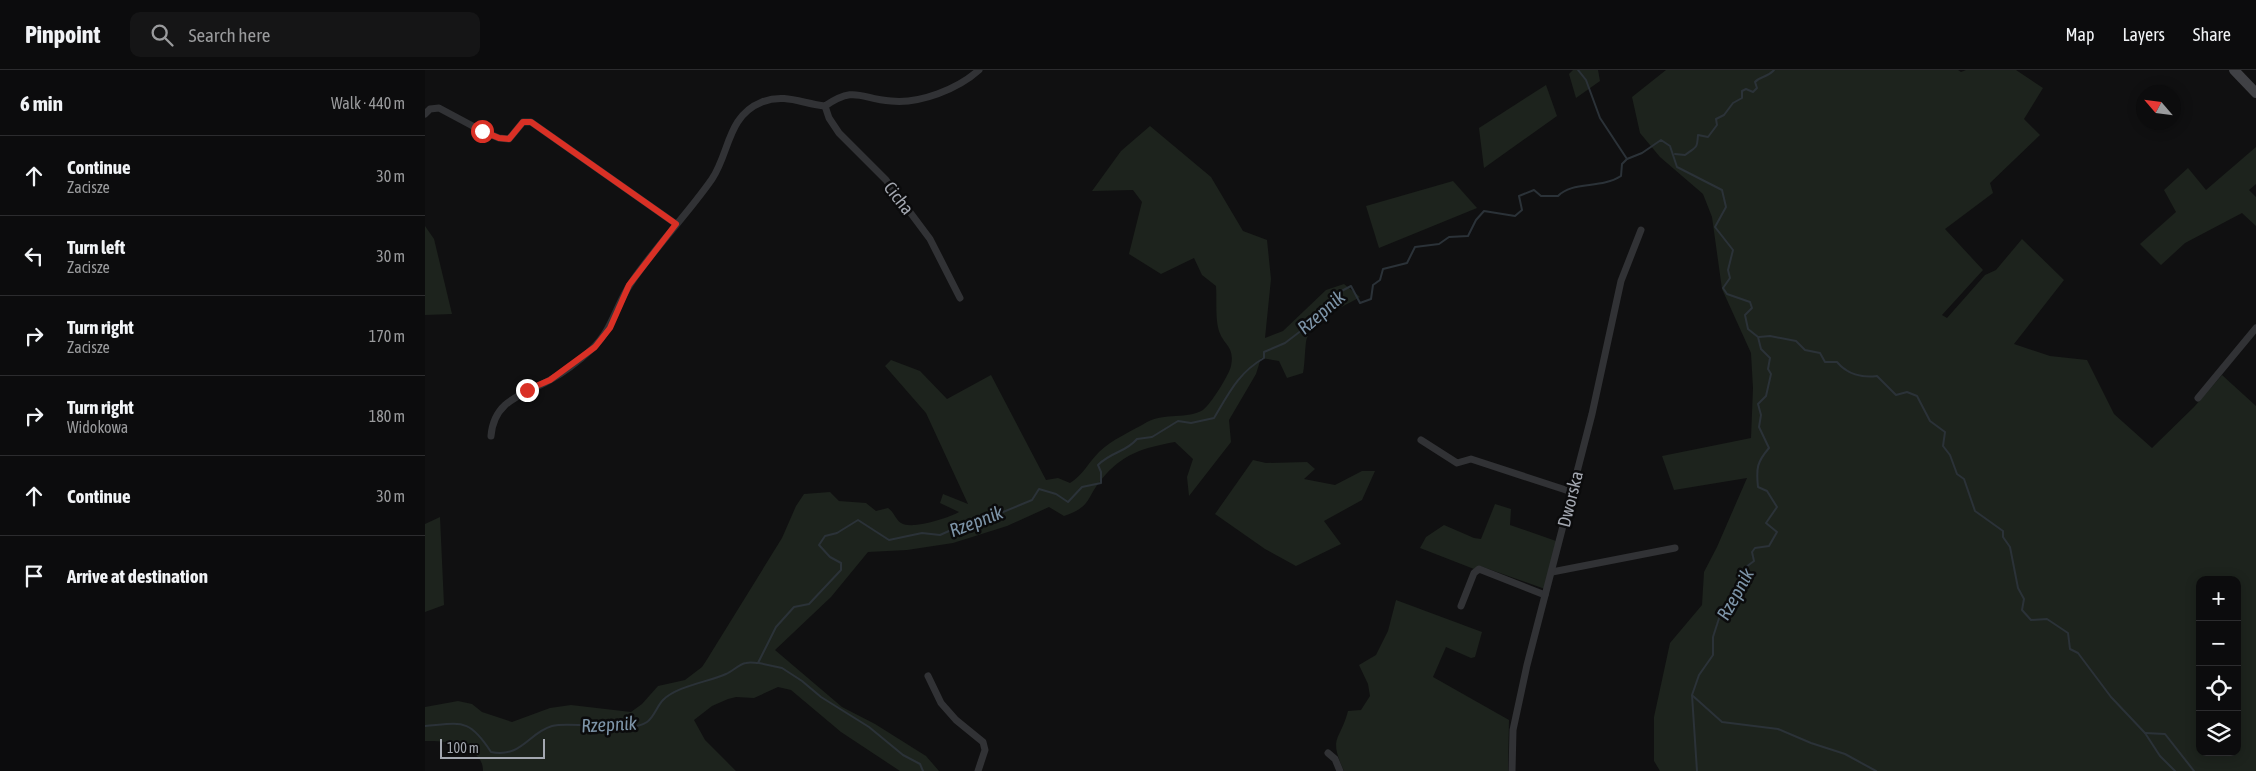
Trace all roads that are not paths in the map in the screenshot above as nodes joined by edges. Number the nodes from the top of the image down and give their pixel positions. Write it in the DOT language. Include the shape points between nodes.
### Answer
graph roads {
  1 [pos="979,70"];
  2 [pos="2234,70"];
  3 [pos="2256,93"];
  4 [pos="825,106"];
  5 [pos="425,114"];
  6 [pos="676,224"];
  7 [pos="1641,230"];
  8 [pos="960,298"];
  9 [pos="2256,328"];
  10 [pos="2198,398"];
  11 [pos="491,436"];
  12 [pos="1421,440"];
  13 [pos="1572,492"];
  14 [pos="1675,548"];
  15 [pos="1551,572"];
  16 [pos="1545,595"];
  17 [pos="1461,606"];
  18 [pos="928,676"];
  19 [pos="1328,753"];
  20 [pos="978,771"];
  21 [pos="1340,771"];
  22 [pos="1512,771"];
  1 -- 4 [label="street" via="958,86 905,102 849,94"];
  2 -- 3 [label="street"];
  4 -- 6 [label="street" via="780,98 751,108 734,128 713,178"];
  4 -- 8 [label="street, Cicha" via="839,133 886,180 930,239"];
  5 -- 6 [label="street" via="430,109 439,108 482,131 509,139 523,122 531,122"];
  6 -- 11 [label="street" via="629,285 610,328 595,347 558,375 508,401 492,426"];
  7 -- 13 [label="street, Dworska" via="1621,281"];
  9 -- 10 [label="street"];
  12 -- 13 [label="street" via="1457,463 1471,458"];
  13 -- 15 [label="street, Dworska"];
  14 -- 15 [label="street"];
  15 -- 16 [label="street, Dworska"];
  16 -- 17 [label="street" via="1479,569 1474,573"];
  16 -- 22 [label="street, Dworska" via="1513,730"];
  18 -- 20 [label="street" via="941,703 983,742 985,750"];
  19 -- 21 [label="street"];
}
